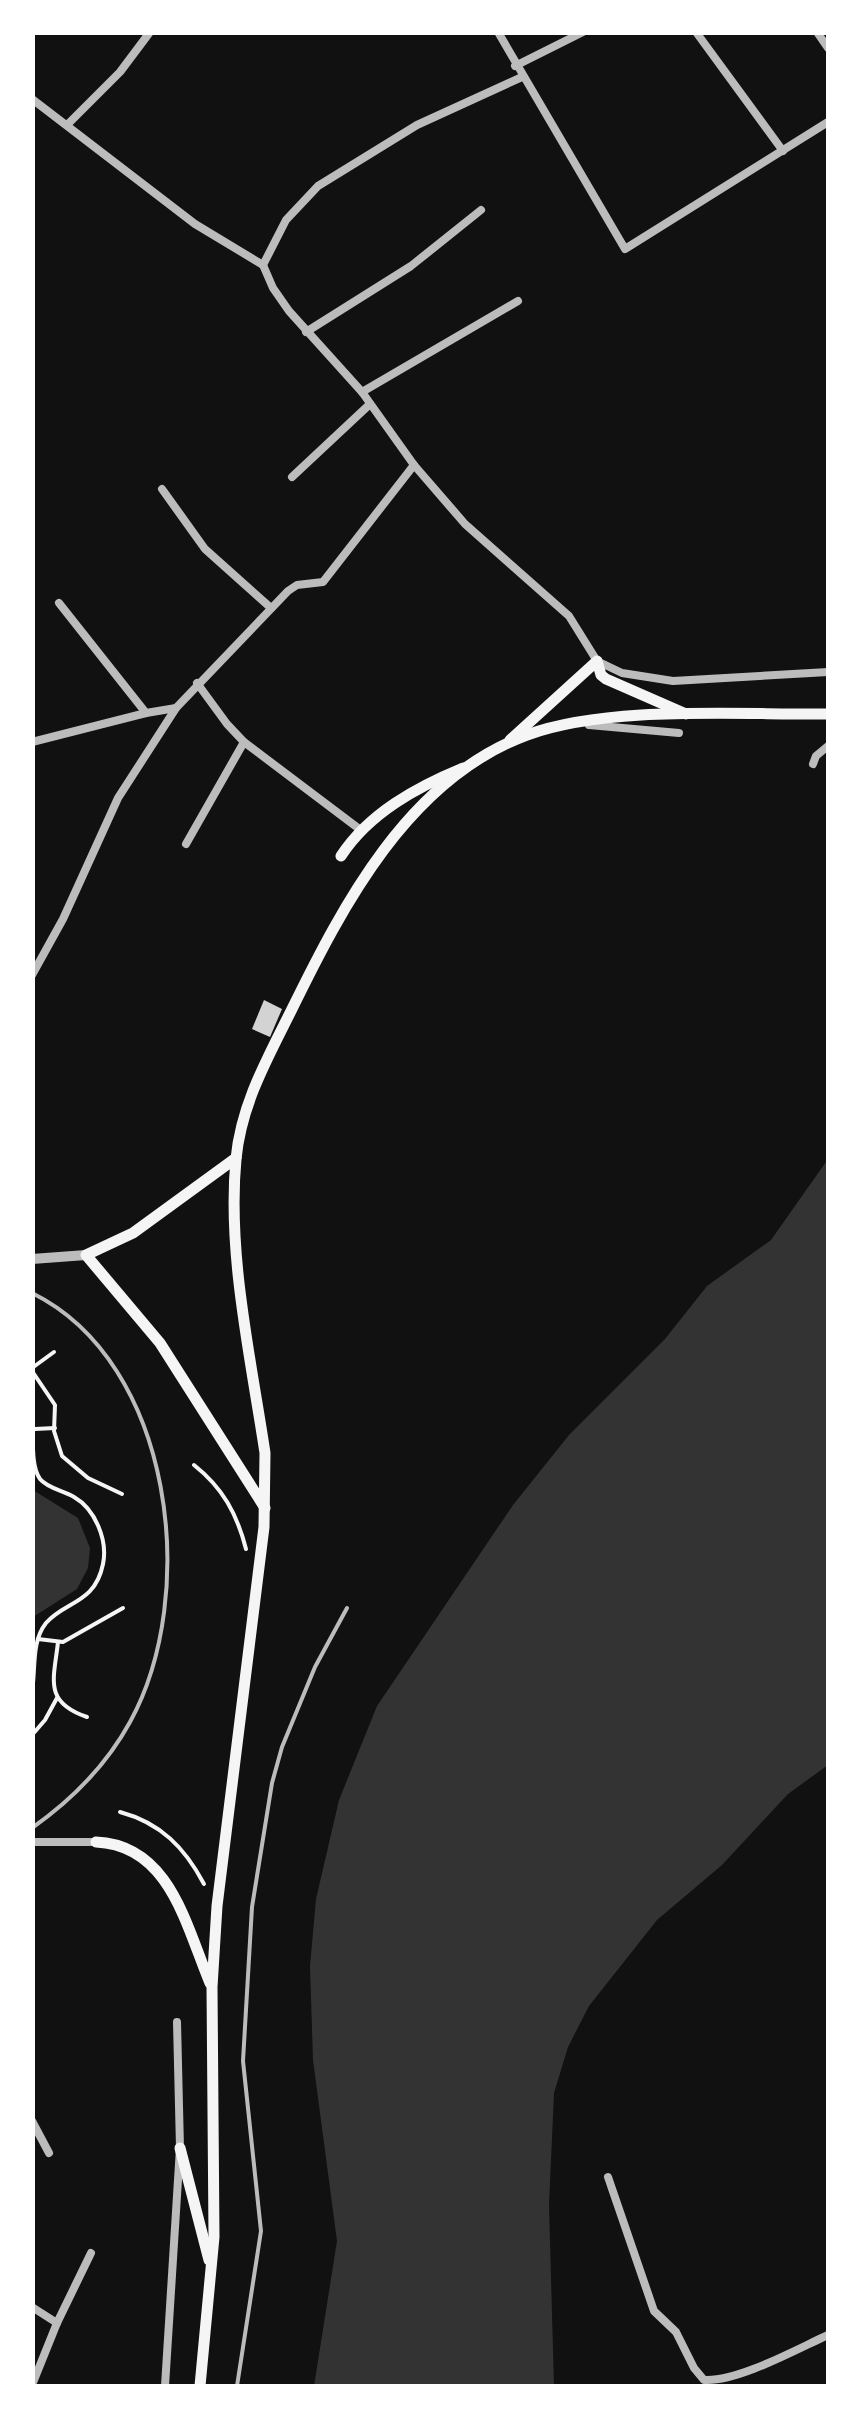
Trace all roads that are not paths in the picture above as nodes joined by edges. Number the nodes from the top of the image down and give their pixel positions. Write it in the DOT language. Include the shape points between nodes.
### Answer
graph roads {
  1 [pos="150,32"];
  2 [pos="498,32"];
  3 [pos="583,32"];
  4 [pos="696,32"];
  5 [pos="817,32"];
  6 [pos="828,48"];
  7 [pos="516,66"];
  8 [pos="522,76"];
  9 [pos="32,99"];
  10 [pos="828,122"];
  11 [pos="67,125"];
  12 [pos="783,151"];
  13 [pos="481,210"];
  14 [pos="263,264"];
  15 [pos="518,301"];
  16 [pos="306,332"];
  17 [pos="362,392"];
  18 [pos="370,404"];
  19 [pos="414,465"];
  20 [pos="292,478"];
  21 [pos="162,489"];
  22 [pos="60,603"];
  23 [pos="271,608"];
  24 [pos="597,661"];
  25 [pos="828,672"];
  26 [pos="197,683"];
  27 [pos="176,708"];
  28 [pos="146,713"];
  29 [pos="828,714"];
  30 [pos="690,716"];
  31 [pos="570,724"];
  32 [pos="679,733"];
  33 [pos="32,742"];
  34 [pos="244,742"];
  35 [pos="507,743"];
  36 [pos="828,746"];
  37 [pos="476,763"];
  38 [pos="812,764"];
  39 [pos="362,831"];
  40 [pos="186,844"];
  41 [pos="341,856"];
  42 [pos="32,974"];
  43 [pos="236,1158"];
  44 [pos="86,1255"];
  45 [pos="32,1260"];
  46 [pos="32,1294"];
  47 [pos="265,1508"];
  48 [pos="348,1608"];
  49 [pos="32,1828"];
  50 [pos="32,1842"];
  51 [pos="96,1842"];
  52 [pos="212,1987"];
  53 [pos="177,2022"];
  54 [pos="32,2121"];
  55 [pos="180,2148"];
  56 [pos="49,2153"];
  57 [pos="608,2177"];
  58 [pos="92,2253"];
  59 [pos="212,2270"];
  60 [pos="32,2308"];
  61 [pos="57,2323"];
  62 [pos="828,2335"];
  63 [pos="32,2385"];
  64 [pos="165,2386"];
  65 [pos="203,2386"];
  66 [pos="237,2386"];
  1 -- 11 [label="street"];
  2 -- 7 [label="street"];
  3 -- 7 [label="street"];
  4 -- 12 [label="street"];
  5 -- 6 [label="street"];
  7 -- 8 [label="street"];
  8 -- 12 [label="street" via="625,249"];
  8 -- 14 [label="street" via="416,124 318,186 286,220"];
  9 -- 11 [label="street"];
  10 -- 12 [label="street"];
  11 -- 14 [label="street" via="195,224"];
  13 -- 16 [label="street" via="412,266"];
  14 -- 16 [label="street"];
  15 -- 17 [label="street"];
  16 -- 17 [label="street"];
  17 -- 18 [label="street"];
  18 -- 19 [label="street"];
  18 -- 20 [label="street"];
  19 -- 23 [label="street" via="323,582 298,585"];
  19 -- 24 [label="street" via="465,524 569,616"];
  21 -- 23 [label="street" via="205,549"];
  22 -- 28 [label="street"];
  23 -- 26 [label="street"];
  24 -- 25 [label="street" via="622,673 674,681"];
  24 -- 30 [label="main road" via="606,679"];
  24 -- 35 [label="main road"];
  26 -- 27 [label="street"];
  26 -- 34 [label="street"];
  27 -- 28 [label="street"];
  27 -- 42 [label="street" via="118,798"];
  28 -- 33 [label="street"];
  29 -- 30 [label="main road"];
  30 -- 31 [label="main road"];
  31 -- 32 [label="street"];
  31 -- 35 [label="main road"];
  34 -- 39 [label="street"];
  34 -- 40 [label="street"];
  35 -- 37 [label="main road"];
  36 -- 38 [label="street"];
  37 -- 39 [label="main road" via="408,794"];
  37 -- 43 [label="main road" via="436,794 369,867 262,1069"];
  39 -- 41 [label="main road"];
  43 -- 44 [label="main road" via="132,1233"];
  43 -- 47 [label="main road" via="235,1237 265,1453"];
  44 -- 45 [label="street"];
  44 -- 47 [label="main road" via="160,1343"];
  46 -- 49 [label="lane" via="68,1315 102,1351 135,1403 156,1458 168,1570 164,1623 131,1720 83,1788"];
  47 -- 52 [label="main road"];
  48 -- 66 [label="lane" via="295,1710 272,1783 257,1875 243,2061 261,2231"];
  50 -- 51 [label="street"];
  51 -- 52 [label="main road" via="133,1849 156,1866"];
  52 -- 59 [label="main road"];
  53 -- 55 [label="street"];
  54 -- 56 [label="street"];
  55 -- 59 [label="main road"];
  55 -- 64 [label="street"];
  57 -- 62 [label="street" via="654,2311 676,2332 704,2380"];
  58 -- 61 [label="street"];
  59 -- 65 [label="main road"];
  60 -- 61 [label="street"];
  61 -- 63 [label="street"];
}
